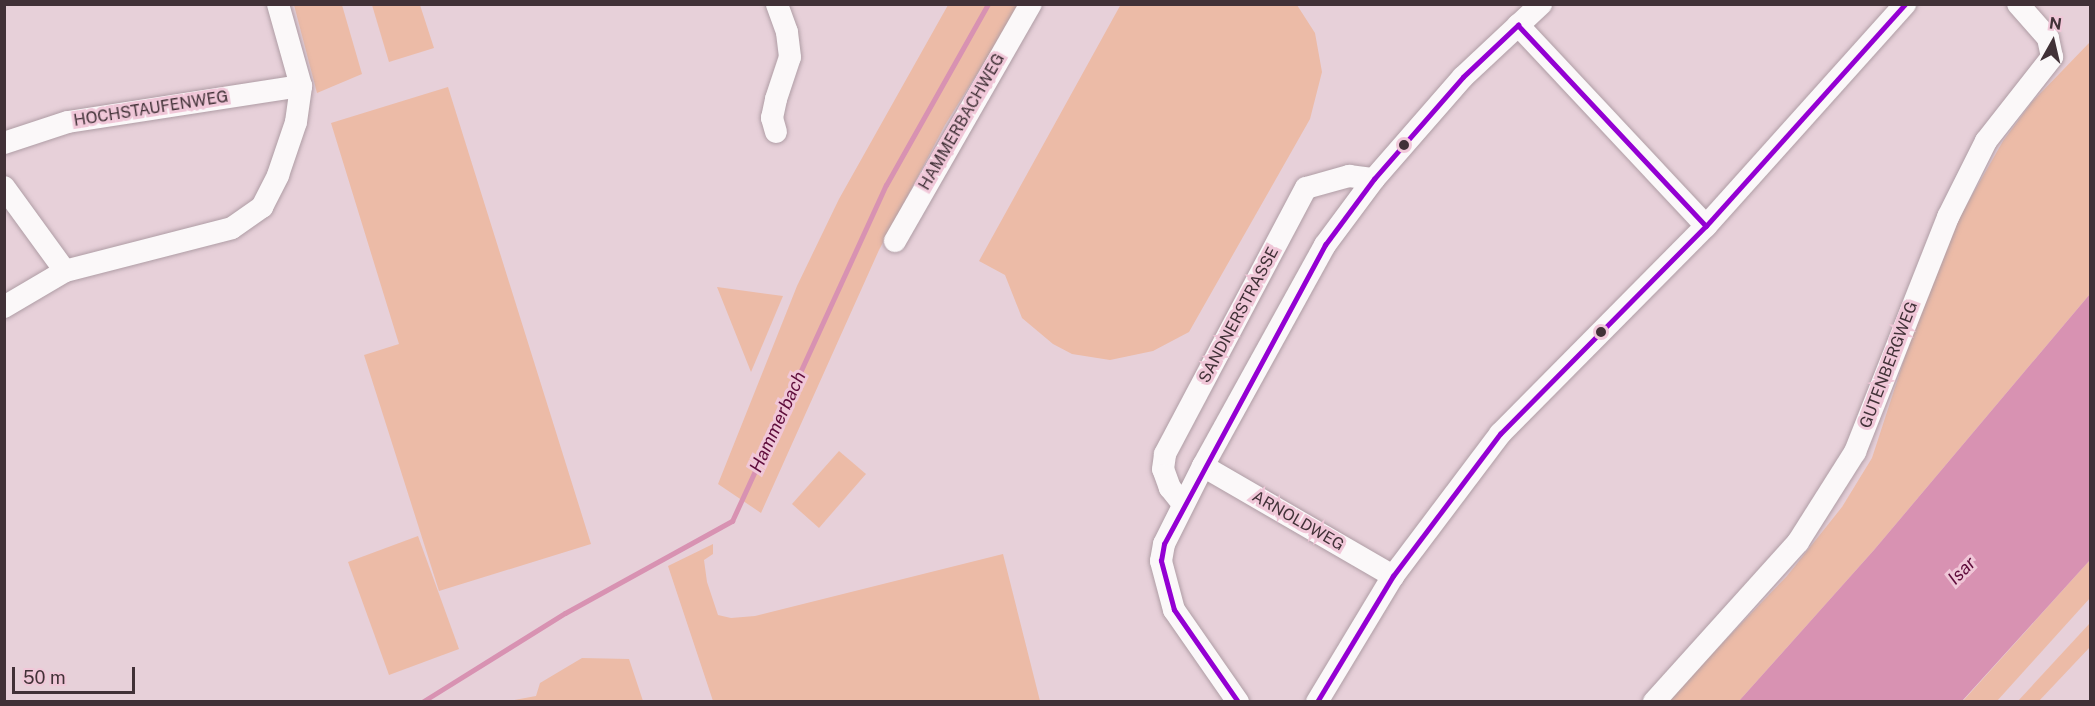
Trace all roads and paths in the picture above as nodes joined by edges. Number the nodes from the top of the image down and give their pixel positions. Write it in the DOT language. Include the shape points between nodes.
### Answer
graph roads {
  1 [pos="278,4"];
  2 [pos="777,4"];
  3 [pos="1031,4"];
  4 [pos="1541,4"];
  5 [pos="1905,4"];
  6 [pos="2018,4"];
  7 [pos="1518,25"];
  8 [pos="301,86"];
  9 [pos="776,132"];
  10 [pos="4,143"];
  11 [pos="1374,179"];
  12 [pos="4,188"];
  13 [pos="1706,226"];
  14 [pos="895,241"];
  15 [pos="65,270"];
  16 [pos="4,307"];
  17 [pos="1203,466"];
  18 [pos="1183,504"];
  19 [pos="1393,576"];
  20 [pos="1238,702"];
  21 [pos="1317,702"];
  22 [pos="1654,702"];
  1 -- 8 [label="street"];
  2 -- 9 [label="street" via="791,46 774,108"];
  3 -- 14 [label="street, HAMMERBACHWEG"];
  4 -- 7 [label="street"];
  5 -- 13 [label="street"];
  6 -- 22 [label="street, GUTENBERGWEG" via="2048,38 2052,57 1986,141 1948,217 1856,452 1798,542"];
  7 -- 11 [label="street" via="1463,76"];
  7 -- 13 [label="street"];
  8 -- 10 [label="street, HOCHSTAUFENWEG" via="68,122"];
  8 -- 15 [label="street" via="296,122 262,207 232,228"];
  11 -- 17 [label="street" via="1325,245"];
  11 -- 18 [label="street, SANDNERSTRASSE" via="1349,176 1306,188 1165,454 1162,469"];
  12 -- 15 [label="street"];
  13 -- 19 [label="street" via="1500,434"];
  15 -- 16 [label="street"];
  17 -- 18 [label="street"];
  17 -- 19 [label="street, ARNOLDWEG"];
  18 -- 20 [label="street" via="1164,544 1164,581 1188,632"];
  19 -- 21 [label="street"];
}
